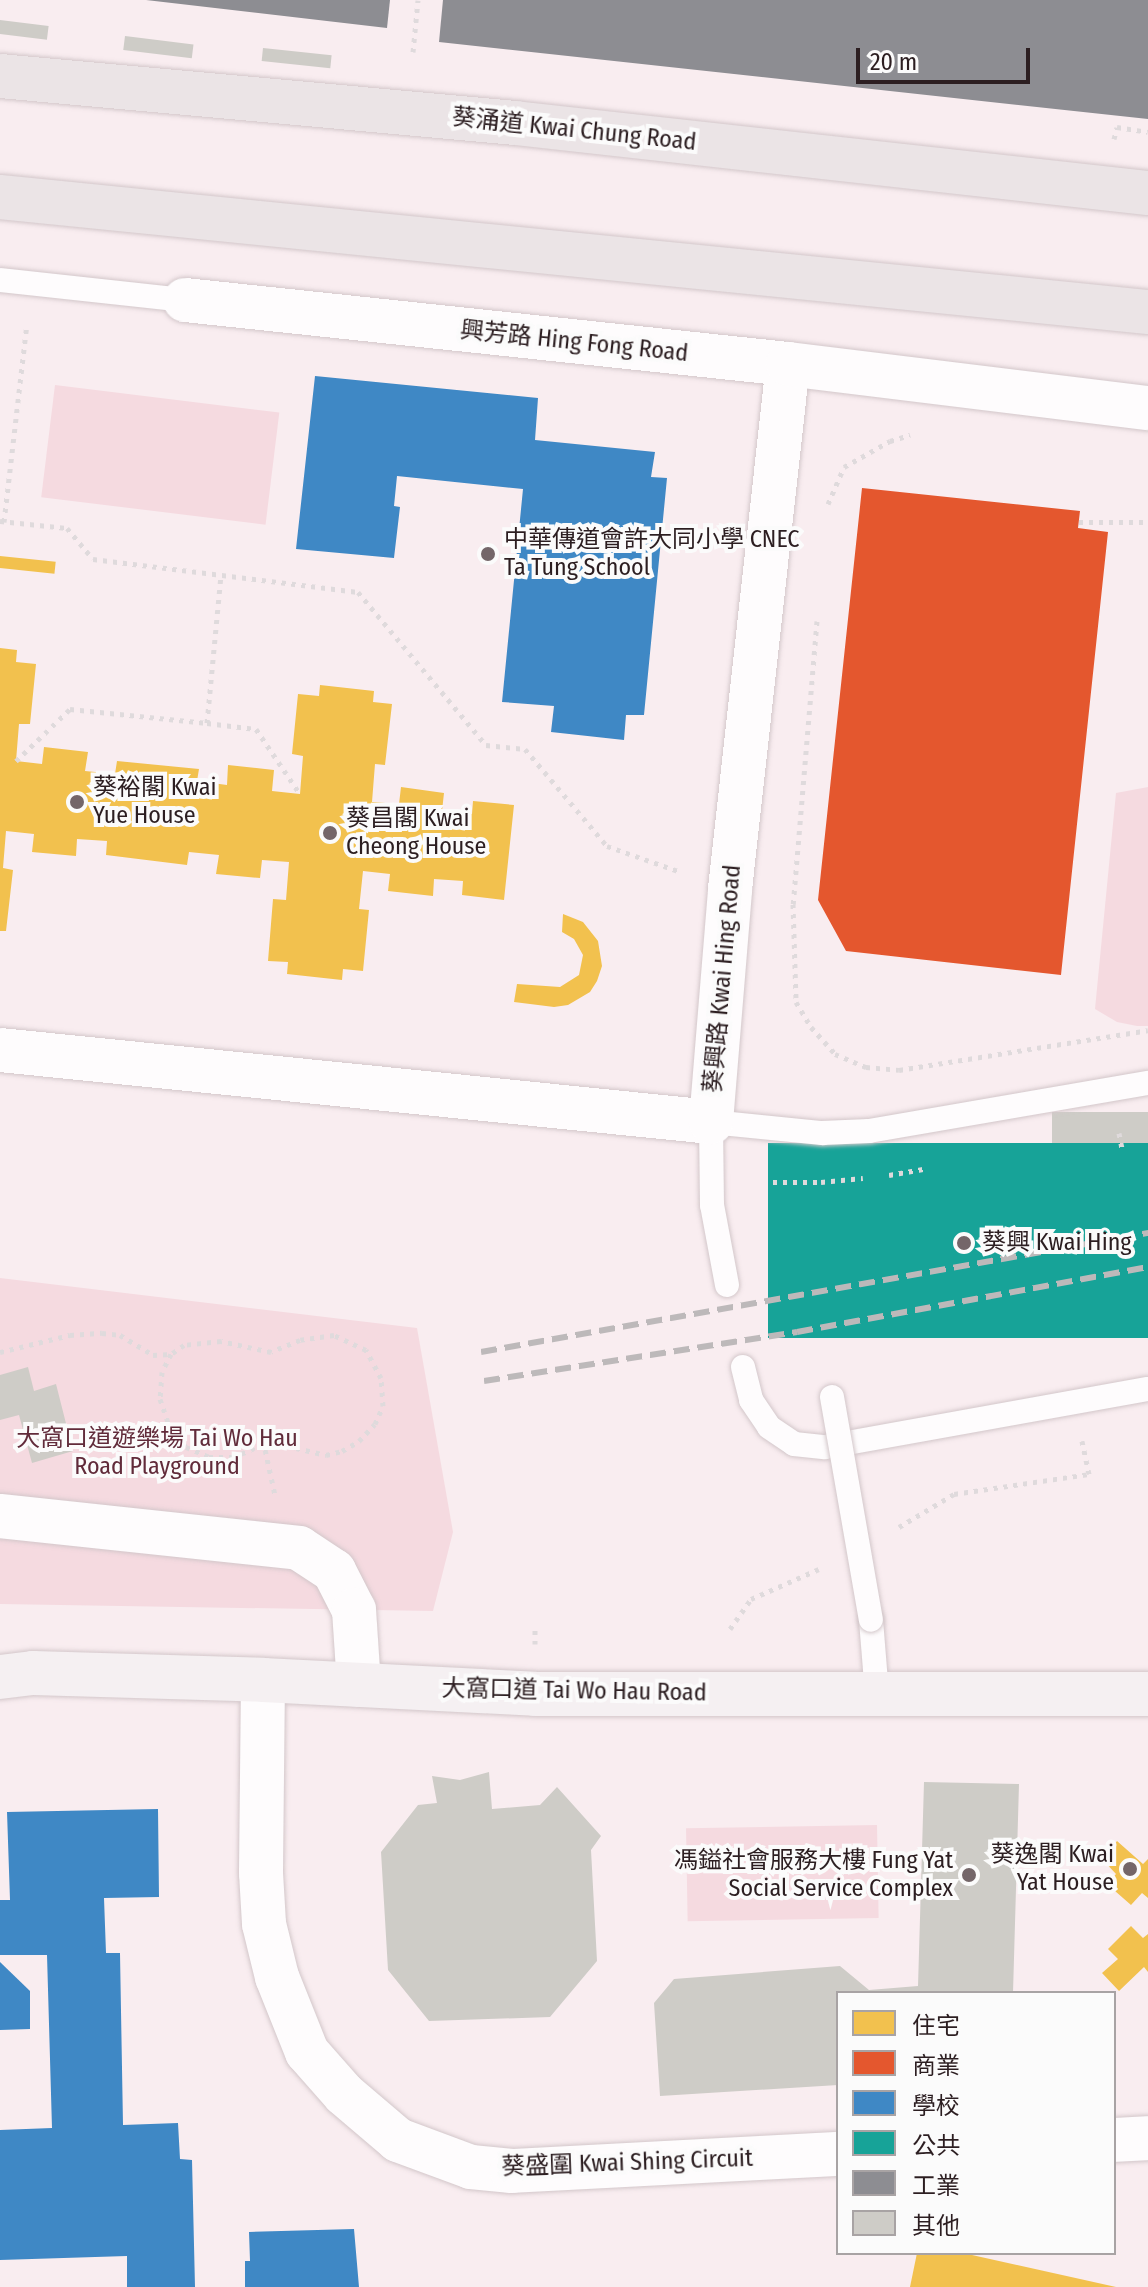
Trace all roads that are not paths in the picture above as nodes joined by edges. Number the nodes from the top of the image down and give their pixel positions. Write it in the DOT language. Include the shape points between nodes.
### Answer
graph roads {
  1 [pos="0,76"];
  2 [pos="1148,193"];
  3 [pos="0,197"];
  4 [pos="0,280"];
  5 [pos="185,300"];
  6 [pos="1148,312"];
  7 [pos="788,364"];
  8 [pos="1148,408"];
  9 [pos="0,1050"];
  10 [pos="1148,1083"];
  11 [pos="711,1122"];
  12 [pos="727,1285"];
  13 [pos="743,1367"];
  14 [pos="1148,1389"];
  15 [pos="832,1397"];
  16 [pos="0,1516"];
  17 [pos="0,1677"];
  18 [pos="263,1680"];
  19 [pos="359,1685"];
  20 [pos="877,1694"];
  21 [pos="1148,1694"];
  22 [pos="1148,2138"];
  23 [pos="1116,2140"];
  24 [pos="836,2154"];
  1 -- 2 [label="main road, 葵涌道 Kwai Chung Road" via="515,123"];
  3 -- 6 [label="main road"];
  4 -- 5 [label="lane, 興芳路 Hing Fong Road"];
  5 -- 7 [label="street, 興芳路 Hing Fong Road"];
  7 -- 8 [label="street, 興芳路 Hing Fong Road"];
  7 -- 11 [label="street, 葵興路 Kwai Hing Road" via="730,889"];
  9 -- 11 [label="street, 葵興路 Kwai Hing Road"];
  10 -- 11 [label="lane" via="869,1131 822,1133"];
  11 -- 12 [label="lane" via="712,1205"];
  13 -- 14 [label="lane" via="751,1400 769,1427 794,1444 825,1447"];
  15 -- 20 [label="lane, bridge" via="871,1620"];
  16 -- 19 [label="street" via="286,1546 309,1553 334,1571 354,1610"];
  17 -- 18 [label="main road, 大窩口道 Tai Wo Hau Road" via="33,1673"];
  18 -- 19 [label="main road, 大窩口道 Tai Wo Hau Road"];
  18 -- 24 [label="street, 葵盛圍 Kwai Shing Circuit" via="261,1873 264,1924 277,1977 307,2052 344,2094 398,2140 471,2167 512,2171"];
  19 -- 20 [label="main road, 大窩口道 Tai Wo Hau Road" via="535,1694"];
  20 -- 21 [label="main road, 大窩口道 Tai Wo Hau Road"];
  22 -- 23 [label="street"];
}
